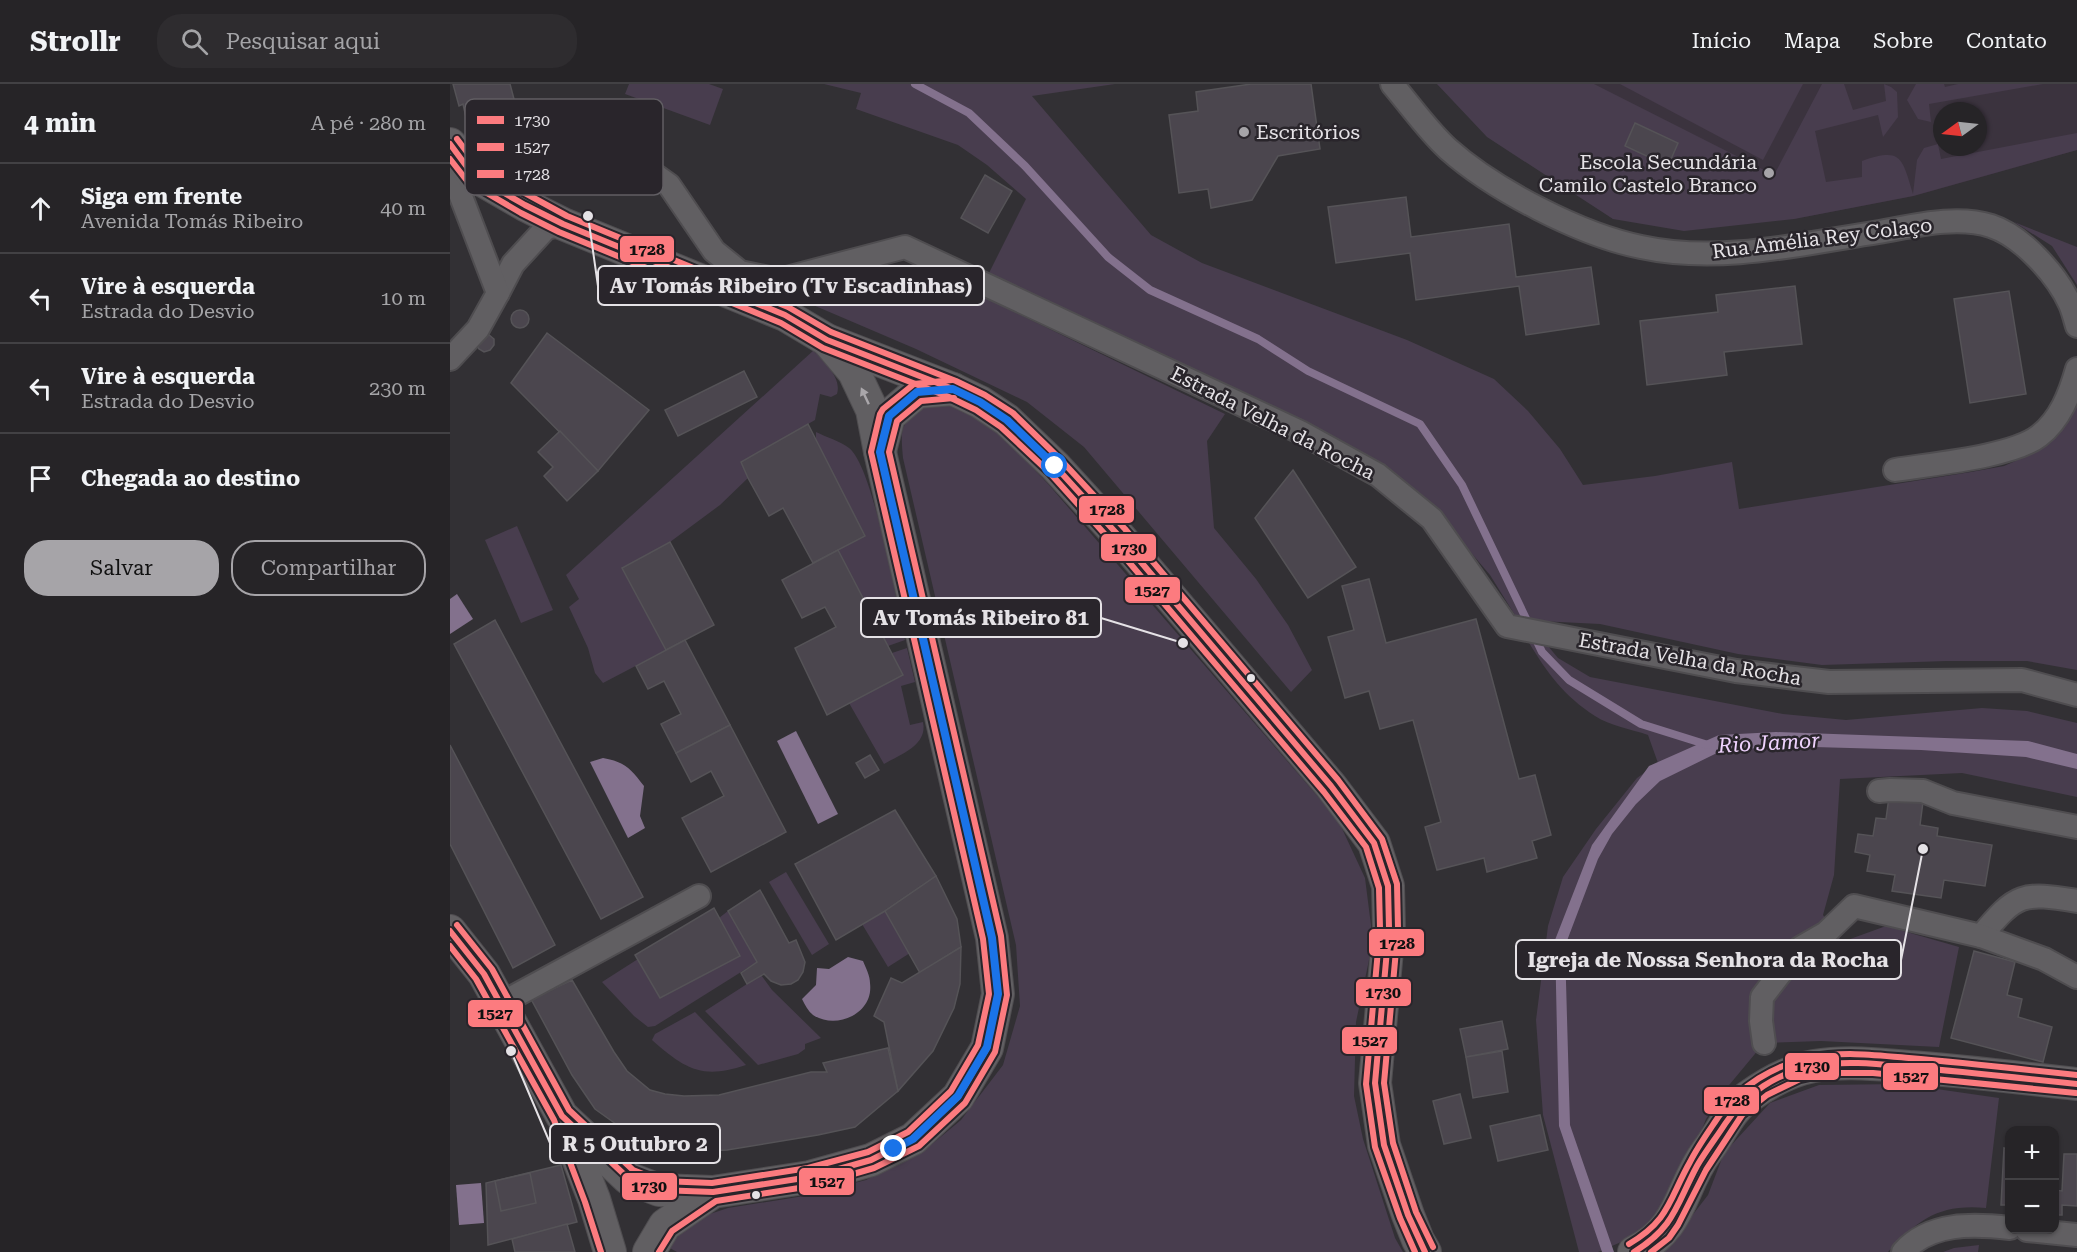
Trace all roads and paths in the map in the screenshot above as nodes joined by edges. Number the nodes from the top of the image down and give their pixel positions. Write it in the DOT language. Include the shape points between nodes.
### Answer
graph roads {
  1 [pos="1392,84"];
  2 [pos="456,166"];
  3 [pos="663,181"];
  4 [pos="465,193"];
  5 [pos="466,195"];
  6 [pos="507,195"];
  7 [pos="563,224"];
  8 [pos="498,293"];
  9 [pos="2077,326"];
  10 [pos="826,340"];
  11 [pos="450,358"];
  12 [pos="2077,369"];
  13 [pos="953,389"];
  14 [pos="880,452"];
  15 [pos="1895,470"];
  16 [pos="2077,695"];
  17 [pos="1879,791"];
  18 [pos="2077,827"];
  19 [pos="699,896"];
  20 [pos="2077,901"];
  21 [pos="450,931"];
  22 [pos="1982,936"];
  23 [pos="2077,977"];
  24 [pos="500,1004"];
  25 [pos="1764,1043"];
  26 [pos="2077,1084"];
  27 [pos="562,1116"];
  28 [pos="648,1185"];
  29 [pos="713,1192"];
  30 [pos="597,1209"];
  31 [pos="2005,1227"];
  32 [pos="2059,1233"];
  33 [pos="2077,1235"];
  34 [pos="610,1252"];
  35 [pos="649,1252"];
  36 [pos="1425,1252"];
  37 [pos="1634,1252"];
  38 [pos="1903,1252"];
  1 -- 9 [label="street, Rua Amélia Rey Colaço" via="1446,148 1470,167 1558,217 1600,235 1684,254 1728,253 1923,225 1962,221 1991,226 2031,251 2070,304"];
  2 -- 4 [label="street"];
  3 -- 16 [label="street, Estrada Velha da Rocha" via="714,251 740,272 779,280 905,247 1300,432 1378,475 1431,519 1507,626 1736,671 1829,682 2022,680"];
  5 -- 8 [label="street"];
  6 -- 7 [label="street"];
  7 -- 8 [label="street" via="546,228 513,264"];
  7 -- 10 [label="street" via="785,315"];
  8 -- 11 [label="street" via="478,329"];
  10 -- 13 [label="street"];
  14 -- 10 [label="street, one-way" via="872,410 854,372"];
  12 -- 15 [label="street" via="2059,415 2039,436 1995,453"];
  13 -- 14 [label="street" via="917,392 889,416"];
  13 -- 36 [label="street" via="1007,420 1079,492 1331,786 1374,843 1388,886 1389,928 1375,1083 1384,1145"];
  14 -- 29 [label="street" via="992,938 998,994 987,1047 958,1096 913,1139 871,1160 810,1177"];
  17 -- 18 [label="street" via="1923,791 1953,803"];
  19 -- 24 [label="street"];
  20 -- 22 [label="street" via="2024,897 2002,911"];
  21 -- 24 [label="street" via="484,974"];
  22 -- 23 [label="street" via="2044,959"];
  22 -- 25 [label="street" via="1854,906 1826,933 1800,948 1762,997"];
  24 -- 27 [label="street"];
  26 -- 37 [label="street" via="1881,1065 1812,1066 1787,1075 1747,1098 1730,1115 1698,1164 1676,1215 1660,1234"];
  27 -- 28 [label="street" via="628,1178"];
  27 -- 30 [label="street"];
  28 -- 29 [label="street" via="659,1190"];
  28 -- 30 [label="street"];
  29 -- 35 [label="street" via="665,1226"];
  30 -- 34 [label="street"];
  31 -- 38 [label="street" via="1954,1226 1922,1237"];
  32 -- 33 [label="street"];
}
